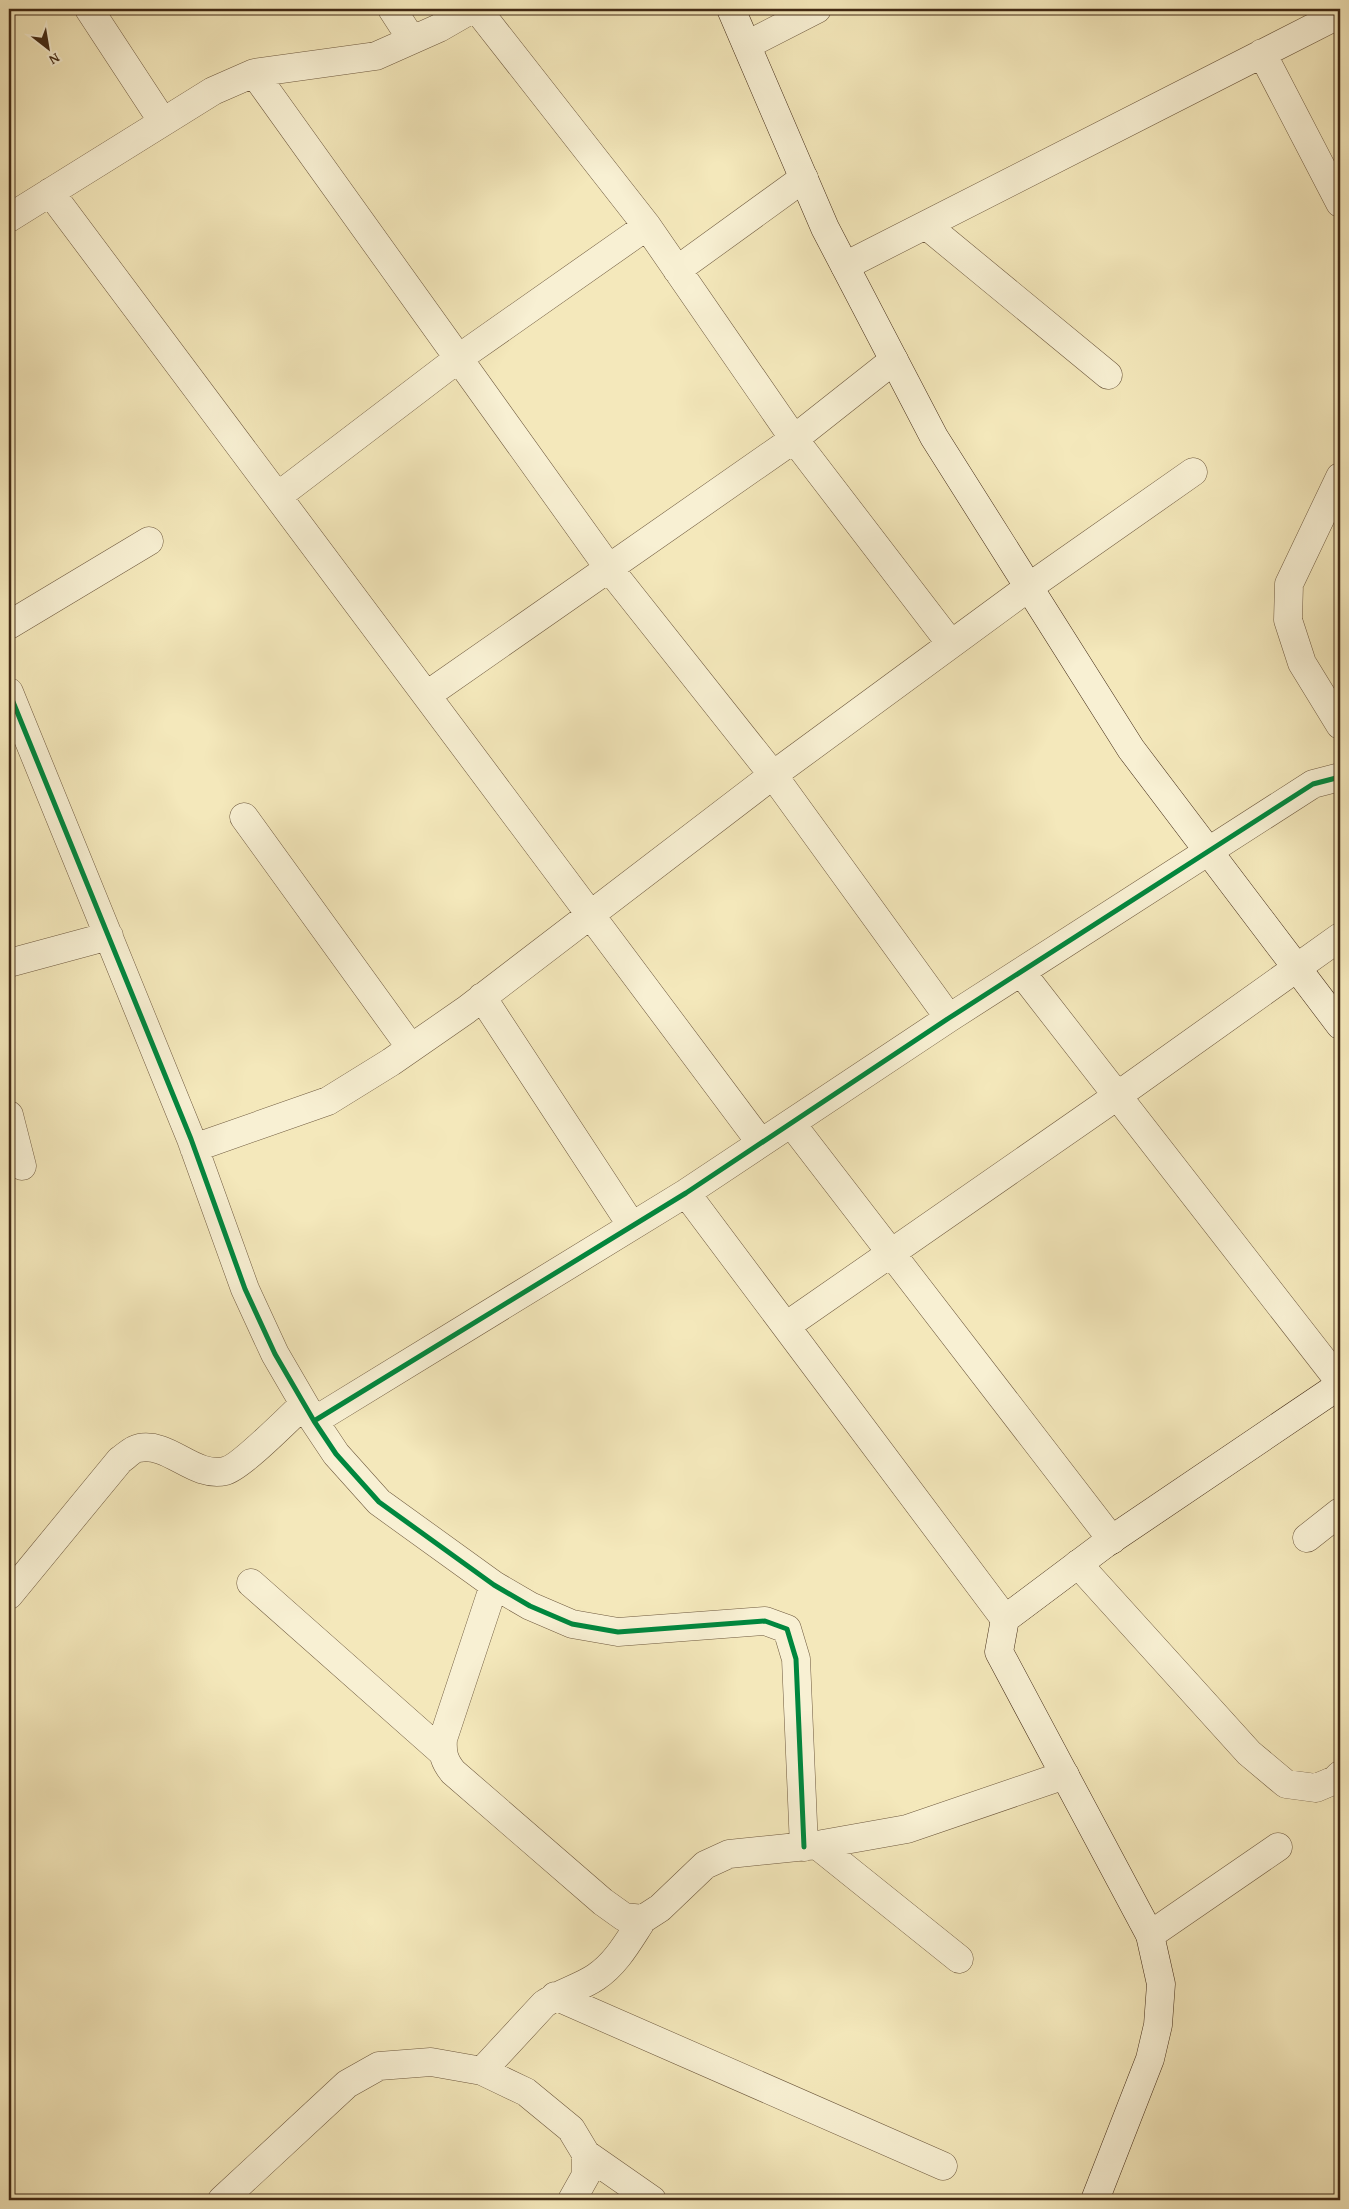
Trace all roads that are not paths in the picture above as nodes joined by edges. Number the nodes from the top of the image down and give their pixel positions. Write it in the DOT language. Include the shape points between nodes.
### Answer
graph roads {
  1 [pos="89,9"];
  2 [pos="392,9"];
  3 [pos="472,9"];
  4 [pos="477,9"];
  5 [pos="731,9"];
  6 [pos="817,9"];
  7 [pos="1340,14"];
  8 [pos="412,40"];
  9 [pos="747,45"];
  10 [pos="1262,54"];
  11 [pos="254,72"];
  12 [pos="163,122"];
  13 [pos="804,178"];
  14 [pos="50,192"];
  15 [pos="1340,203"];
  16 [pos="9,218"];
  17 [pos="926,225"];
  18 [pos="647,226"];
  19 [pos="845,266"];
  20 [pos="677,270"];
  21 [pos="459,358"];
  22 [pos="894,360"];
  23 [pos="1108,374"];
  24 [pos="794,439"];
  25 [pos="1193,472"];
  26 [pos="1340,477"];
  27 [pos="278,496"];
  28 [pos="149,541"];
  29 [pos="608,567"];
  30 [pos="1029,587"];
  31 [pos="9,625"];
  32 [pos="951,644"];
  33 [pos="9,692"];
  34 [pos="427,695"];
  35 [pos="1340,725"];
  36 [pos="772,775"];
  37 [pos="1340,777"];
  38 [pos="244,817"];
  39 [pos="1209,852"];
  40 [pos="591,914"];
  41 [pos="109,936"];
  42 [pos="1340,937"];
  43 [pos="9,963"];
  44 [pos="1297,968"];
  45 [pos="1021,972"];
  46 [pos="482,997"];
  47 [pos="949,1018"];
  48 [pos="1340,1026"];
  49 [pos="411,1048"];
  50 [pos="1117,1096"];
  51 [pos="9,1116"];
  52 [pos="791,1122"];
  53 [pos="761,1143"];
  54 [pos="194,1148"];
  55 [pos="22,1166"];
  56 [pos="686,1193"];
  57 [pos="632,1226"];
  58 [pos="892,1253"];
  59 [pos="786,1326"];
  60 [pos="1340,1383"];
  61 [pos="309,1413"];
  62 [pos="1340,1512"];
  63 [pos="1308,1538"];
  64 [pos="1112,1540"];
  65 [pos="1078,1564"];
  66 [pos="251,1583"];
  67 [pos="494,1585"];
  68 [pos="9,1595"];
  69 [pos="1005,1619"];
  70 [pos="442,1752"];
  71 [pos="1065,1775"];
  72 [pos="1340,1775"];
  73 [pos="811,1846"];
  74 [pos="1278,1848"];
  75 [pos="642,1919"];
  76 [pos="1150,1935"];
  77 [pos="959,1959"];
  78 [pos="556,1996"];
  79 [pos="482,2071"];
  80 [pos="586,2154"];
  81 [pos="943,2166"];
  82 [pos="222,2200"];
  83 [pos="572,2200"];
  84 [pos="652,2200"];
  85 [pos="1095,2200"];
  1 -- 12 [label="street"];
  2 -- 8 [label="street"];
  3 -- 8 [label="street"];
  4 -- 18 [label="street"];
  5 -- 9 [label="street"];
  6 -- 9 [label="street"];
  7 -- 10 [label="street"];
  8 -- 11 [label="street" via="376,56"];
  9 -- 13 [label="street"];
  10 -- 15 [label="street"];
  10 -- 17 [label="street"];
  11 -- 12 [label="street" via="212,91"];
  11 -- 21 [label="street"];
  12 -- 14 [label="street"];
  13 -- 19 [label="street"];
  13 -- 20 [label="street"];
  14 -- 16 [label="street"];
  14 -- 27 [label="street"];
  17 -- 19 [label="street"];
  17 -- 23 [label="street"];
  18 -- 20 [label="street"];
  18 -- 21 [label="street"];
  19 -- 22 [label="street"];
  20 -- 24 [label="street"];
  21 -- 27 [label="street"];
  21 -- 29 [label="street"];
  22 -- 24 [label="street"];
  22 -- 30 [label="street" via="934,437"];
  24 -- 29 [label="street"];
  24 -- 32 [label="street"];
  25 -- 30 [label="street"];
  26 -- 35 [label="street" via="1289,584 1288,620 1302,663"];
  27 -- 34 [label="street"];
  28 -- 31 [label="street"];
  29 -- 34 [label="street"];
  29 -- 36 [label="street"];
  30 -- 32 [label="street"];
  30 -- 39 [label="street" via="1132,749"];
  32 -- 36 [label="street"];
  33 -- 41 [label="street"];
  34 -- 40 [label="street"];
  36 -- 40 [label="street"];
  36 -- 47 [label="street"];
  37 -- 39 [label="street" via="1313,784"];
  38 -- 49 [label="street"];
  39 -- 44 [label="street"];
  39 -- 45 [label="street"];
  40 -- 46 [label="street"];
  40 -- 53 [label="street"];
  41 -- 43 [label="street"];
  41 -- 54 [label="street"];
  42 -- 44 [label="street"];
  44 -- 48 [label="street"];
  44 -- 50 [label="street"];
  45 -- 47 [label="street"];
  45 -- 50 [label="street"];
  46 -- 49 [label="street"];
  46 -- 57 [label="street"];
  47 -- 52 [label="street"];
  49 -- 54 [label="street" via="328,1101"];
  50 -- 58 [label="street"];
  50 -- 60 [label="street"];
  51 -- 55 [label="street"];
  52 -- 53 [label="street"];
  52 -- 58 [label="street"];
  53 -- 56 [label="street"];
  54 -- 61 [label="street" via="245,1289 275,1354"];
  56 -- 57 [label="street"];
  56 -- 59 [label="street"];
  57 -- 61 [label="street"];
  58 -- 59 [label="street"];
  58 -- 64 [label="street"];
  59 -- 69 [label="street"];
  60 -- 64 [label="street"];
  61 -- 67 [label="street" via="336,1454 379,1502"];
  61 -- 68 [label="street" via="227,1471 204,1471 157,1448 137,1448 120,1460"];
  62 -- 63 [label="street"];
  64 -- 65 [label="street"];
  65 -- 69 [label="street"];
  65 -- 72 [label="street" via="1249,1753 1286,1784 1316,1788"];
  66 -- 70 [label="street"];
  67 -- 70 [label="street" via="443,1739"];
  67 -- 73 [label="street" via="530,1606 572,1624 618,1632 765,1621 787,1629 796,1659"];
  69 -- 71 [label="street" via="999,1652"];
  70 -- 75 [label="street" via="453,1772 603,1902 624,1917"];
  71 -- 73 [label="street" via="907,1829"];
  71 -- 76 [label="street"];
  73 -- 75 [label="street" via="729,1854 705,1865 660,1908"];
  73 -- 77 [label="street"];
  74 -- 76 [label="street"];
  75 -- 78 [label="street" via="606,1969"];
  76 -- 85 [label="street" via="1161,1984 1158,2025 1150,2059"];
  78 -- 79 [label="street" via="544,2004"];
  78 -- 81 [label="street"];
  79 -- 80 [label="street" via="526,2092 570,2129"];
  79 -- 82 [label="street" via="431,2062 379,2066 347,2084"];
  80 -- 83 [label="street" via="586,2175"];
  80 -- 84 [label="street"];
}
